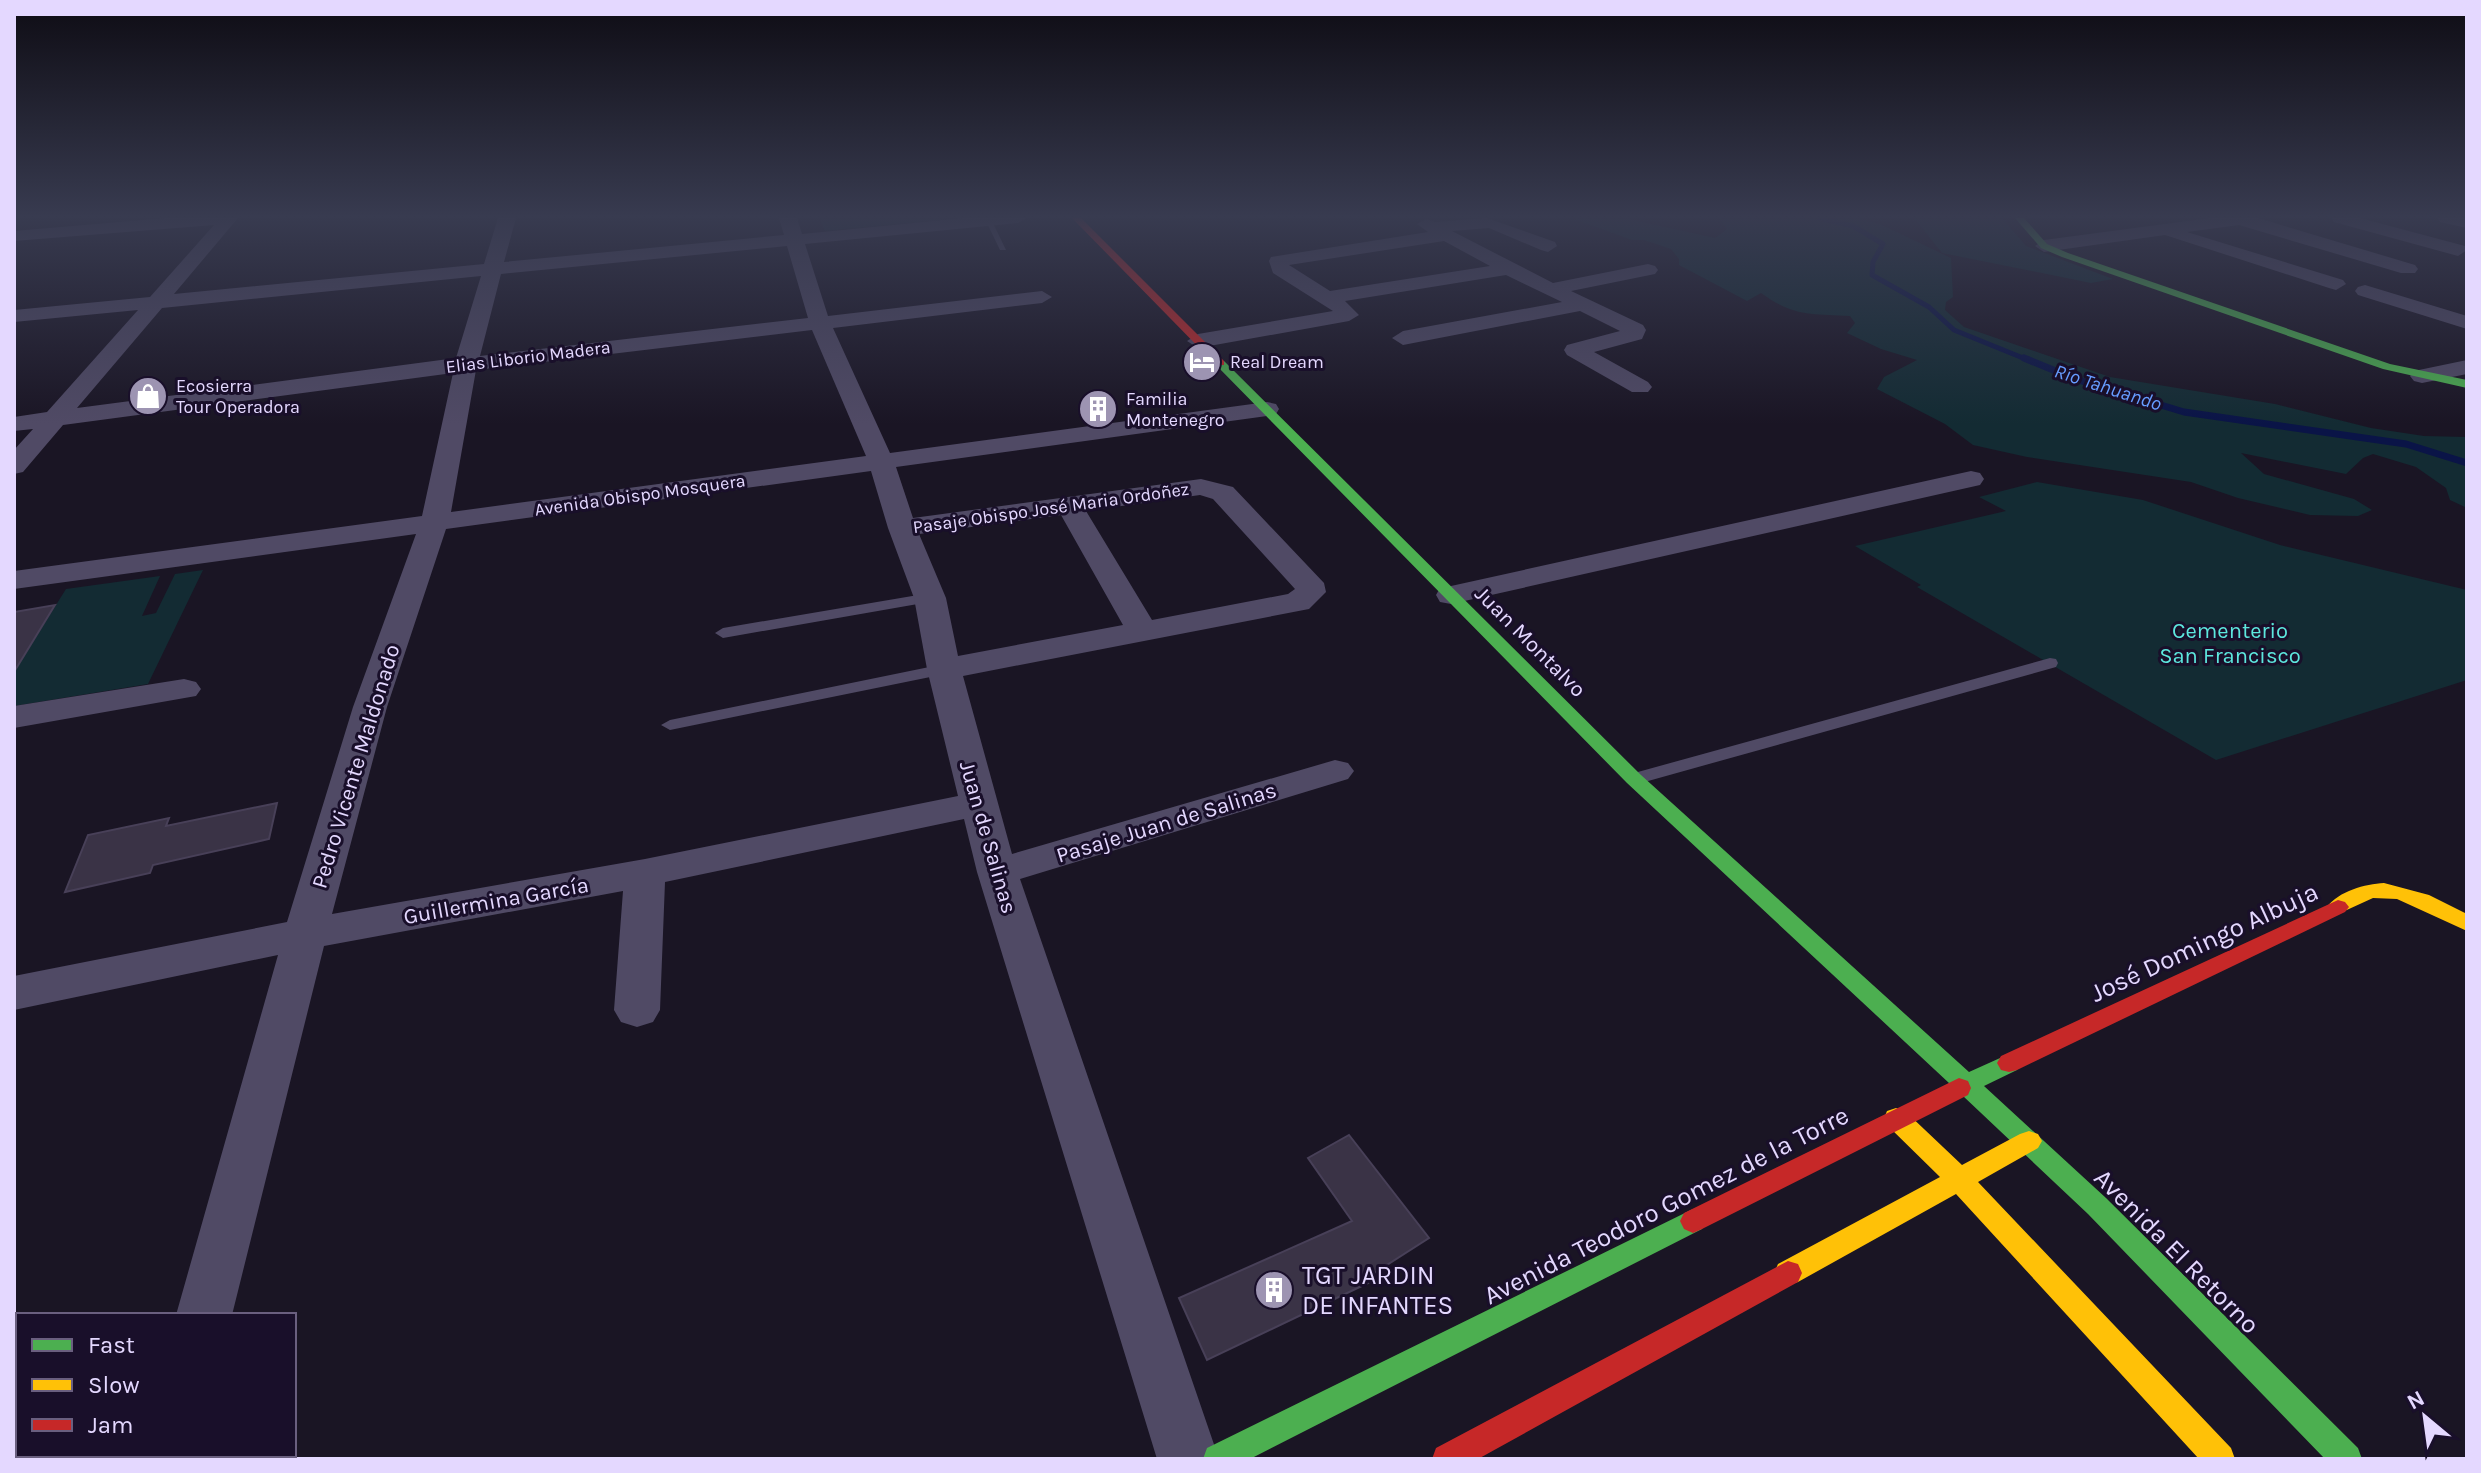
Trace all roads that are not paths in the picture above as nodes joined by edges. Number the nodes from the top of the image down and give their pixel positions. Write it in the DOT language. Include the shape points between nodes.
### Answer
graph roads {
  1 [pos="169,287"];
  2 [pos="311,287"];
  3 [pos="487,287"];
  4 [pos="809,287"];
  5 [pos="1144,287"];
  6 [pos="1309,287"];
  7 [pos="1398,287"];
  8 [pos="1547,287"];
  9 [pos="1563,287"];
  10 [pos="2159,287"];
  11 [pos="1552,289"];
  12 [pos="2365,291"];
  13 [pos="1042,297"];
  14 [pos="1327,298"];
  15 [pos="156,302"];
  16 [pos="1585,304"];
  17 [pos="14,316"];
  18 [pos="820,323"];
  19 [pos="2467,323"];
  20 [pos="1403,338"];
  21 [pos="1198,341"];
  22 [pos="466,364"];
  23 [pos="2467,367"];
  24 [pos="2422,376"];
  25 [pos="2467,384"];
  26 [pos="1640,387"];
  27 [pos="1267,409"];
  28 [pos="55,420"];
  29 [pos="14,424"];
  30 [pos="881,461"];
  31 [pos="14,466"];
  32 [pos="1971,479"];
  33 [pos="1069,505"];
  34 [pos="435,521"];
  35 [pos="902,528"];
  36 [pos="14,580"];
  37 [pos="1451,595"];
  38 [pos="930,598"];
  39 [pos="1143,632"];
  40 [pos="723,633"];
  41 [pos="2050,663"];
  42 [pos="944,669"];
  43 [pos="184,689"];
  44 [pos="14,717"];
  45 [pos="670,725"];
  46 [pos="1335,771"];
  47 [pos="1634,779"];
  48 [pos="977,804"];
  49 [pos="997,872"];
  50 [pos="645,873"];
  51 [pos="2467,924"];
  52 [pos="305,934"];
  53 [pos="14,993"];
  54 [pos="637,1010"];
  55 [pos="1966,1084"];
  56 [pos="1896,1118"];
  57 [pos="2029,1141"];
  58 [pos="1959,1179"];
  59 [pos="205,1313"];
  60 [pos="1188,1459"];
  61 [pos="1218,1459"];
  62 [pos="1447,1459"];
  63 [pos="2220,1459"];
  64 [pos="2347,1459"];
  1 -- 15 [label="street"];
  2 -- 15 [label="street"];
  3 -- 22 [label="street, Pedro Vicente Maldonado"];
  4 -- 18 [label="street, Juan de Salinas"];
  5 -- 21 [label="street, Juan Montalvo"];
  6 -- 14 [label="street"];
  7 -- 14 [label="street"];
  8 -- 11 [label="street"];
  9 -- 11 [label="street"];
  10 -- 24 [label="street"];
  11 -- 16 [label="street"];
  12 -- 19 [label="street"];
  13 -- 18 [label="street, Elias Liborio Madera"];
  14 -- 21 [label="street" via="1349,315"];
  15 -- 17 [label="street"];
  15 -- 28 [label="street"];
  16 -- 20 [label="street"];
  16 -- 26 [label="street" via="1636,333 1575,350"];
  18 -- 22 [label="street, Elias Liborio Madera"];
  18 -- 30 [label="street, Juan de Salinas"];
  21 -- 27 [label="street, Juan Montalvo"];
  22 -- 28 [label="street, Elias Liborio Madera"];
  22 -- 34 [label="street, Pedro Vicente Maldonado"];
  23 -- 24 [label="street"];
  24 -- 25 [label="street"];
  27 -- 30 [label="street, Avenida Obispo Mosquera"];
  27 -- 37 [label="street, Juan Montalvo"];
  28 -- 29 [label="street, Elias Liborio Madera"];
  28 -- 31 [label="street"];
  30 -- 34 [label="street, Avenida Obispo Mosquera"];
  30 -- 35 [label="street, Juan de Salinas"];
  32 -- 37 [label="street"];
  33 -- 35 [label="street, Pasaje Obispo José Maria Ordoñez"];
  33 -- 39 [label="street"];
  33 -- 39 [label="street, Pasaje Obispo José Maria Ordoñez" via="1201,487 1223,493 1309,583 1311,592 1298,602"];
  34 -- 36 [label="street, Avenida Obispo Mosquera"];
  34 -- 52 [label="street, Pedro Vicente Maldonado" via="370,707"];
  35 -- 38 [label="street, Juan de Salinas"];
  37 -- 47 [label="street, Juan Montalvo"];
  38 -- 40 [label="lane"];
  38 -- 42 [label="street, Juan de Salinas"];
  39 -- 42 [label="street"];
  41 -- 47 [label="lane"];
  42 -- 45 [label="lane"];
  42 -- 48 [label="street, Juan de Salinas"];
  43 -- 44 [label="street"];
  46 -- 49 [label="street, Pasaje Juan de Salinas"];
  47 -- 55 [label="street, Juan Montalvo"];
  48 -- 49 [label="street, Juan de Salinas"];
  48 -- 50 [label="street, Guillermina García"];
  49 -- 60 [label="street, Juan de Salinas"];
  50 -- 52 [label="street, Guillermina García"];
  50 -- 54 [label="street"];
  51 -- 55 [label="street, José Domingo Albuja" via="2418,899 2371,891"];
  52 -- 53 [label="street, Guillermina García"];
  52 -- 59 [label="street, Pedro Vicente Maldonado"];
  55 -- 56 [label="street, Avenida Teodoro Gomez de la Torre"];
  55 -- 57 [label="street, Avenida El Retorno"];
  56 -- 58 [label="street"];
  56 -- 61 [label="street, Avenida Teodoro Gomez de la Torre"];
  57 -- 58 [label="street"];
  57 -- 64 [label="street, Avenida El Retorno"];
  58 -- 62 [label="street"];
  58 -- 63 [label="street"];
}
